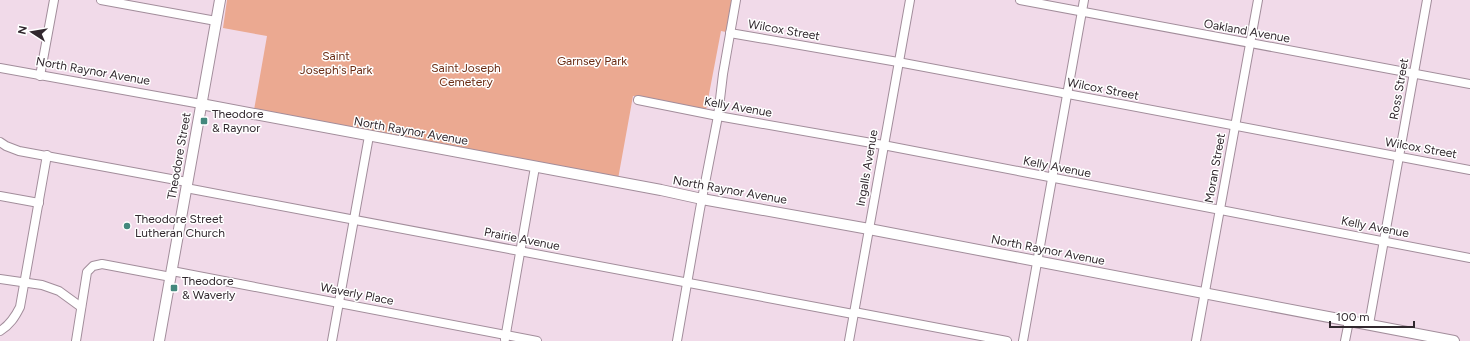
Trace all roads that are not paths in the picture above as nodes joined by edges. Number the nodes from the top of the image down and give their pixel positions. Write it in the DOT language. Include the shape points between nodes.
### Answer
graph roads {
  1 [pos="54,0"];
  2 [pos="101,0"];
  3 [pos="220,0"];
  4 [pos="736,0"];
  5 [pos="910,0"];
  6 [pos="1020,0"];
  7 [pos="1084,0"];
  8 [pos="1258,0"];
  9 [pos="1427,0"];
  10 [pos="1082,12"];
  11 [pos="216,21"];
  12 [pos="730,33"];
  13 [pos="1250,44"];
  14 [pos="898,62"];
  15 [pos="0,68"];
  16 [pos="1414,74"];
  17 [pos="40,76"];
  18 [pos="1470,84"];
  19 [pos="1067,94"];
  20 [pos="638,100"];
  21 [pos="201,104"];
  22 [pos="718,116"];
  23 [pos="1235,126"];
  24 [pos="369,136"];
  25 [pos="0,142"];
  26 [pos="883,145"];
  27 [pos="47,155"];
  28 [pos="1399,157"];
  29 [pos="535,167"];
  30 [pos="1470,170"];
  31 [pos="1052,178"];
  32 [pos="187,185"];
  33 [pos="0,196"];
  34 [pos="702,199"];
  35 [pos="39,203"];
  36 [pos="1219,210"];
  37 [pos="354,219"];
  38 [pos="869,229"];
  39 [pos="1384,241"];
  40 [pos="520,251"];
  41 [pos="1470,258"];
  42 [pos="1037,261"];
  43 [pos="171,274"];
  44 [pos="0,279"];
  45 [pos="24,283"];
  46 [pos="687,283"];
  47 [pos="1204,293"];
  48 [pos="339,302"];
  49 [pos="81,307"];
  50 [pos="853,313"];
  51 [pos="1348,321"];
  52 [pos="1369,324"];
  53 [pos="0,331"];
  54 [pos="505,338"];
  55 [pos="76,341"];
  56 [pos="159,341"];
  57 [pos="332,341"];
  58 [pos="537,341"];
  59 [pos="677,341"];
  60 [pos="849,341"];
  61 [pos="1007,341"];
  62 [pos="1023,341"];
  63 [pos="1196,341"];
  64 [pos="1345,341"];
  65 [pos="1454,341"];
  1 -- 17 [label="street"];
  2 -- 11 [label="street"];
  3 -- 11 [label="main road, Theodore Street"];
  4 -- 12 [label="street"];
  5 -- 14 [label="street, Ingalls Avenue"];
  6 -- 10 [label="street, Oakland Avenue"];
  7 -- 10 [label="street"];
  8 -- 13 [label="street, Moran Street"];
  9 -- 16 [label="street, Ross Street"];
  10 -- 13 [label="street, Oakland Avenue"];
  10 -- 19 [label="street"];
  11 -- 21 [label="main road, Theodore Street"];
  12 -- 14 [label="street, Wilcox Street"];
  12 -- 22 [label="street"];
  13 -- 16 [label="street, Oakland Avenue"];
  13 -- 23 [label="street, Moran Street"];
  14 -- 19 [label="street, Wilcox Street"];
  14 -- 26 [label="street, Ingalls Avenue"];
  15 -- 17 [label="street, North Raynor Avenue"];
  16 -- 18 [label="street, Oakland Avenue"];
  16 -- 28 [label="street, Ross Street"];
  17 -- 21 [label="street, North Raynor Avenue"];
  19 -- 23 [label="street, Wilcox Street"];
  19 -- 31 [label="street"];
  20 -- 22 [label="street, Kelly Avenue"];
  21 -- 24 [label="main road, North Raynor Avenue"];
  21 -- 32 [label="main road, Theodore Street"];
  22 -- 26 [label="street, Kelly Avenue"];
  22 -- 34 [label="street"];
  23 -- 28 [label="street, Wilcox Street"];
  23 -- 36 [label="street, Moran Street"];
  24 -- 29 [label="main road, North Raynor Avenue"];
  24 -- 37 [label="street"];
  25 -- 27 [label="street, Prairie Avenue" via="19,150"];
  26 -- 31 [label="street, Kelly Avenue"];
  26 -- 38 [label="street, Ingalls Avenue"];
  27 -- 32 [label="street, Prairie Avenue"];
  27 -- 35 [label="street"];
  28 -- 30 [label="street, Wilcox Street"];
  28 -- 39 [label="street, Ross Street"];
  29 -- 34 [label="main road, North Raynor Avenue"];
  29 -- 40 [label="street"];
  31 -- 36 [label="street, Kelly Avenue"];
  31 -- 42 [label="street"];
  32 -- 37 [label="street, Prairie Avenue"];
  32 -- 43 [label="main road, Theodore Street"];
  33 -- 35 [label="street"];
  34 -- 38 [label="main road, North Raynor Avenue"];
  34 -- 46 [label="street"];
  35 -- 45 [label="street"];
  36 -- 39 [label="street, Kelly Avenue"];
  36 -- 47 [label="street, Moran Street"];
  37 -- 40 [label="street, Prairie Avenue"];
  37 -- 48 [label="street"];
  38 -- 42 [label="main road, North Raynor Avenue"];
  38 -- 50 [label="street, Ingalls Avenue"];
  39 -- 41 [label="street, Kelly Avenue"];
  39 -- 52 [label="street, Ross Street"];
  40 -- 46 [label="street, Prairie Avenue"];
  40 -- 54 [label="street"];
  42 -- 47 [label="main road, North Raynor Avenue"];
  42 -- 62 [label="street"];
  43 -- 48 [label="street, Waverly Place"];
  43 -- 49 [label="street, Waverly Place" via="102,264 93,266 88,272"];
  43 -- 56 [label="main road, Theodore Street"];
  44 -- 45 [label="street"];
  45 -- 49 [label="street" via="42,285 59,291"];
  45 -- 53 [label="street" via="20,307 15,318"];
  46 -- 50 [label="street, Prairie Avenue"];
  46 -- 59 [label="street"];
  47 -- 51 [label="main road, North Raynor Avenue"];
  47 -- 63 [label="street, Moran Street"];
  48 -- 54 [label="street, Waverly Place"];
  48 -- 57 [label="street"];
  49 -- 55 [label="street"];
  50 -- 60 [label="street, Ingalls Avenue"];
  50 -- 61 [label="street, Prairie Avenue"];
  51 -- 52 [label="main road, North Raynor Avenue"];
  51 -- 64 [label="street"];
  52 -- 65 [label="main road, North Raynor Avenue"];
  54 -- 58 [label="street, Waverly Place"];
}
